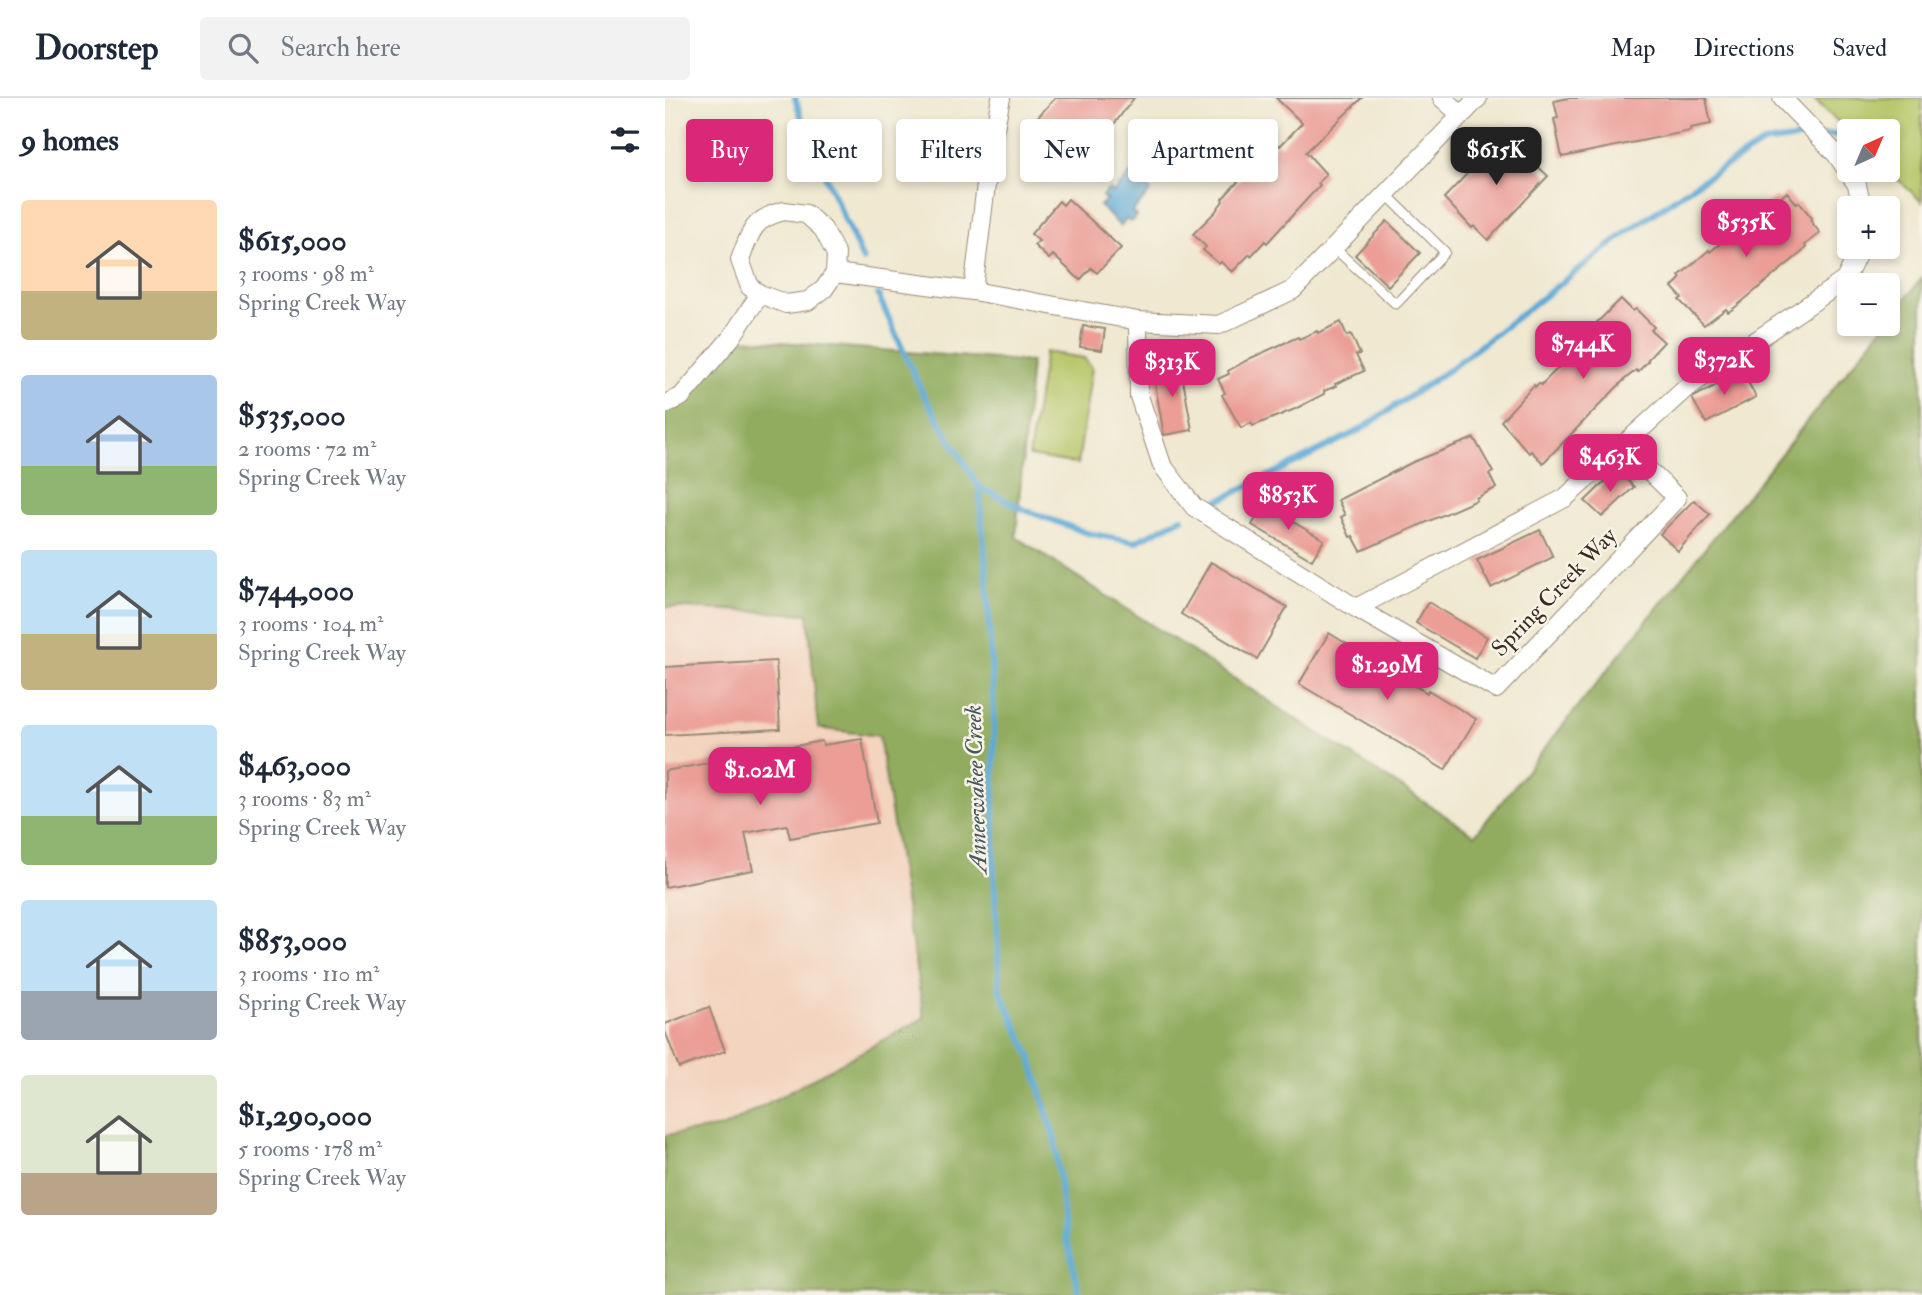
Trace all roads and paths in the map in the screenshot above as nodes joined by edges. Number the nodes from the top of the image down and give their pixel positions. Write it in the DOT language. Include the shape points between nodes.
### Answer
graph roads {
  1 [pos="1001,98"];
  2 [pos="1442,98"];
  3 [pos="1478,98"];
  4 [pos="1782,98"];
  5 [pos="1461,116"];
  6 [pos="1386,194"];
  7 [pos="1859,196"];
  8 [pos="1334,247"];
  9 [pos="1855,259"];
  10 [pos="835,273"];
  11 [pos="973,291"];
  12 [pos="760,294"];
  13 [pos="1138,321"];
  14 [pos="665,404"];
  15 [pos="1623,445"];
  16 [pos="1356,608"];
  1 -- 11 [label="street"];
  2 -- 5 [label="street"];
  3 -- 5 [label="street"];
  4 -- 7 [label="street" via="1836,154 1857,185"];
  5 -- 6 [label="street"];
  6 -- 8 [label="street"];
  6 -- 8 [label="lane" via="1445,252 1396,304"];
  8 -- 13 [label="street" via="1293,290 1219,325"];
  9 -- 15 [label="street" via="1845,281 1685,389"];
  10 -- 11 [label="street"];
  10 -- 12 [label="street" via="824,289 808,300 786,304"];
  10 -- 12 [label="street" via="836,254 823,229 806,214 784,211 764,216 751,232 740,260 750,287"];
  11 -- 13 [label="street"];
  12 -- 14 [label="street" via="731,338 681,397"];
  13 -- 16 [label="street, Spring Creek Way" via="1139,396 1162,465 1194,507"];
  15 -- 16 [label="street" via="1565,498"];
  15 -- 16 [label="street, Spring Creek Way" via="1677,498 1496,689"];
}
